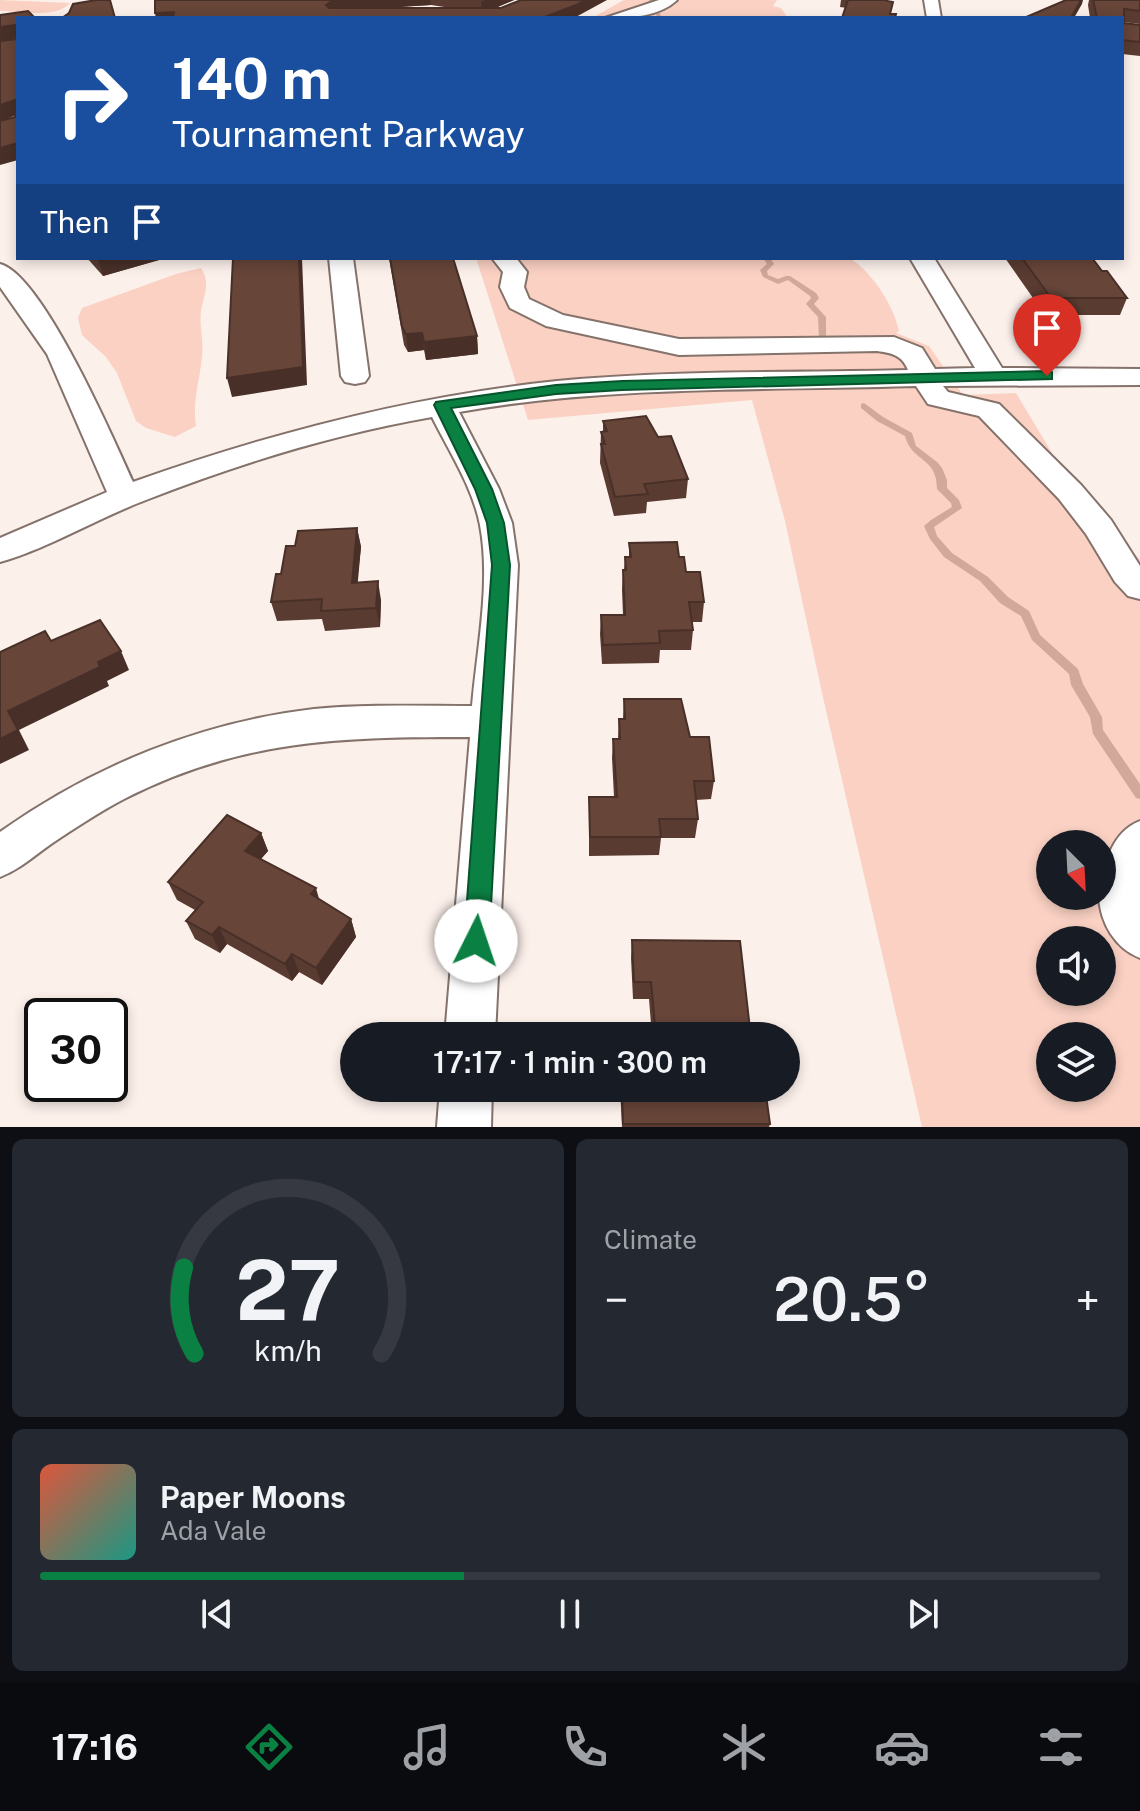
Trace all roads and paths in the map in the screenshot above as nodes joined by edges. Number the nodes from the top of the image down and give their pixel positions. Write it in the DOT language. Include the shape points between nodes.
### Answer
graph roads {
  1 [pos="670,0"];
  2 [pos="620,16"];
  3 [pos="3,259"];
  4 [pos="341,260"];
  5 [pos="506,260"];
  6 [pos="923,260"];
  7 [pos="355,376"];
  8 [pos="993,376"];
  9 [pos="1140,377"];
  10 [pos="927,378"];
  11 [pos="441,405"];
  12 [pos="124,496"];
  13 [pos="0,551"];
  14 [pos="1140,587"];
  15 [pos="491,721"];
  16 [pos="1137,844"];
  17 [pos="0,857"];
  18 [pos="1140,936"];
  19 [pos="471,1022"];
  20 [pos="465,1102"];
  21 [pos="464,1127"];
  1 -- 2 [label="street"];
  3 -- 12 [label="street" via="60,354"];
  4 -- 7 [label="street"];
  5 -- 10 [label="street" via="515,272 512,287 519,303 555,321 679,347 898,345 917,357"];
  6 -- 8 [label="street"];
  8 -- 9 [label="street"];
  8 -- 10 [label="street"];
  10 -- 11 [label="street" via="622,386"];
  10 -- 14 [label="street" via="938,398 989,410 1070,492"];
  11 -- 12 [label="street" via="292,439"];
  11 -- 15 [label="street" via="496,523 501,565"];
  12 -- 13 [label="street"];
  15 -- 17 [label="street" via="313,725 218,745 142,772 79,804"];
  15 -- 19 [label="street"];
  16 -- 18 [label="street" via="1120,888 1122,908"];
  20 -- 21 [label="street"];
}
